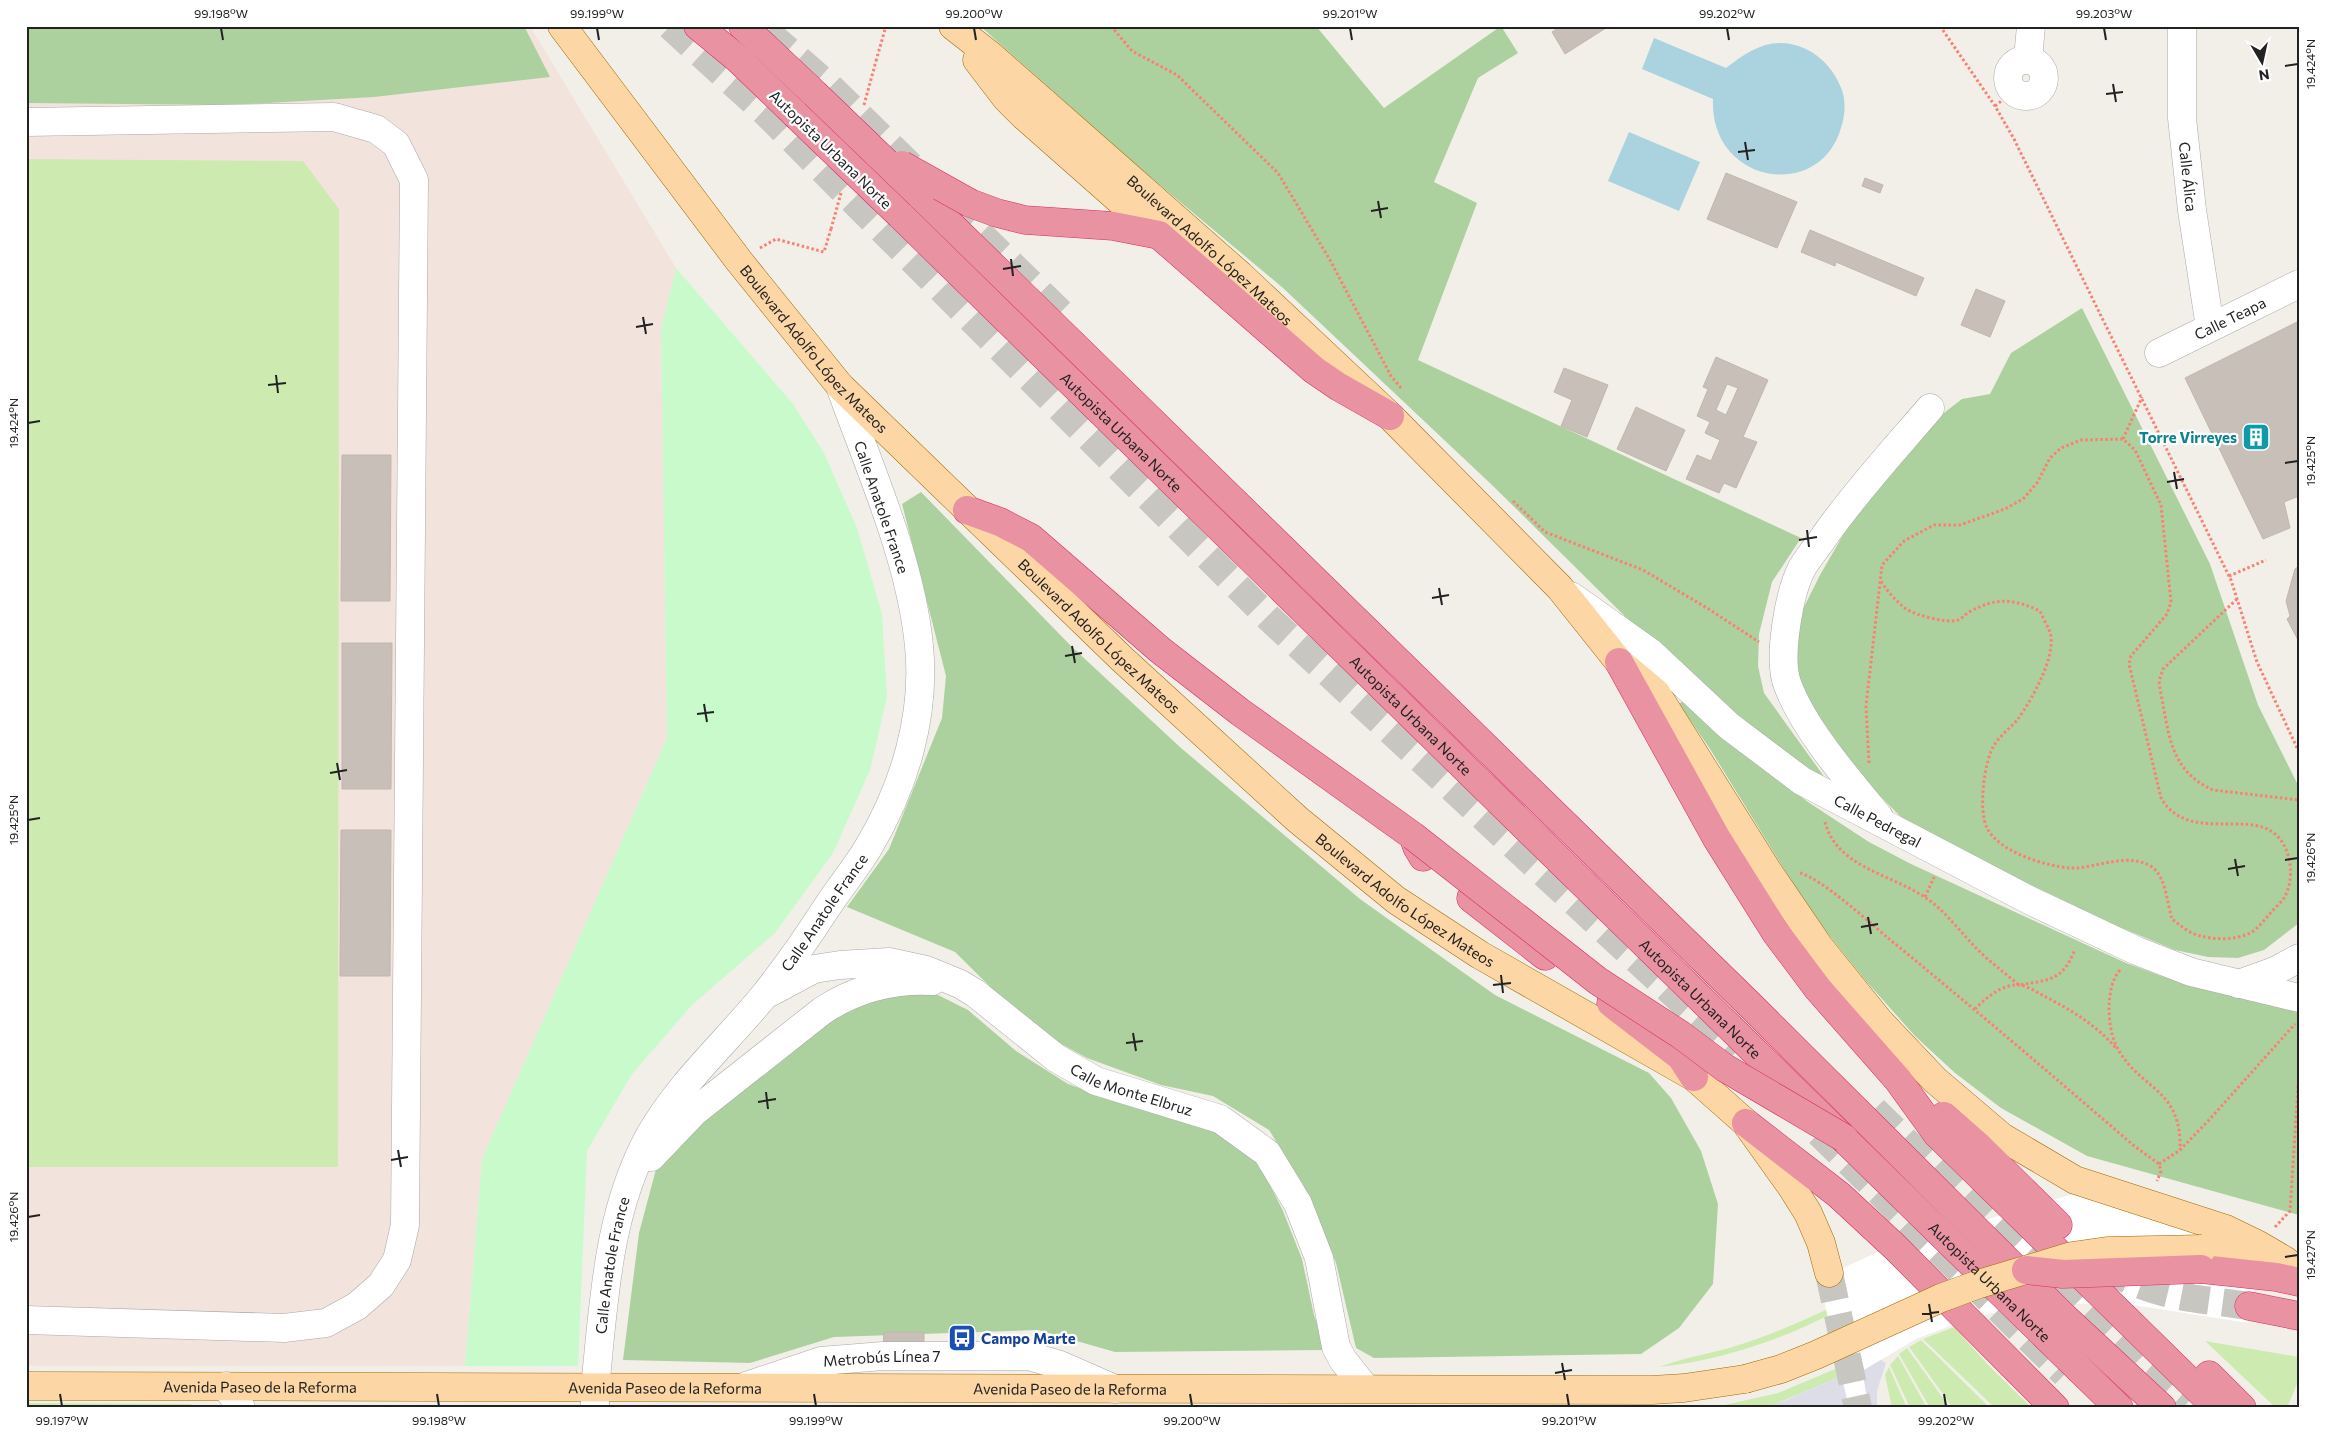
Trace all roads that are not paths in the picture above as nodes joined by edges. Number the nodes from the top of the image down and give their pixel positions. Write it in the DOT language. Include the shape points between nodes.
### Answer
graph roads {
  1 [pos="562,26"];
  2 [pos="698,26"];
  3 [pos="743,26"];
  4 [pos="952,26"];
  5 [pos="2031,26"];
  6 [pos="2182,26"];
  7 [pos="2004,99"];
  8 [pos="26,122"];
  9 [pos="872,149"];
  10 [pos="1159,236"];
  11 [pos="2299,284"];
  12 [pos="2210,327"];
  13 [pos="2159,352"];
  14 [pos="840,386"];
  15 [pos="1398,405"];
  16 [pos="1930,408"];
  17 [pos="967,510"];
  18 [pos="1560,588"];
  19 [pos="1619,662"];
  20 [pos="1886,826"];
  21 [pos="1413,836"];
  22 [pos="1505,926"];
  23 [pos="1561,953"];
  24 [pos="2299,958"];
  25 [pos="960,984"];
  26 [pos="2239,984"];
  27 [pos="763,996"];
  28 [pos="2299,998"];
  29 [pos="1694,1077"];
  30 [pos="1898,1080"];
  31 [pos="1746,1124"];
  32 [pos="1844,1138"];
  33 [pos="632,1178"];
  34 [pos="2295,1269"];
  35 [pos="2026,1270"];
  36 [pos="1829,1273"];
  37 [pos="2249,1306"];
  38 [pos="2299,1316"];
  39 [pos="26,1320"];
  40 [pos="26,1386"];
  41 [pos="1366,1389"];
  42 [pos="234,1397"];
  43 [pos="595,1398"];
  44 [pos="1333,1398"];
  45 [pos="2055,1408"];
  46 [pos="2119,1408"];
  47 [pos="2162,1408"];
  48 [pos="2217,1408"];
  49 [pos="2242,1408"];
  1 -- 14 [label="main road, Boulevard Adolfo López Mateos" via="739,261"];
  2 -- 32 [label="highway, Autopista Urbana Norte, bridge" via="738,59 972,285"];
  3 -- 9 [label="highway, Autopista Urbana Norte, bridge"];
  4 -- 10 [label="main road" via="991,79 1024,116"];
  4 -- 15 [label="main road, Boulevard Adolfo López Mateos" via="1240,275"];
  5 -- 7 [label="street" via="2028,59 2039,64 2044,75 2043,86 2034,94"];
  6 -- 12 [label="street, Calle Álica" via="2182,118"];
  8 -- 39 [label="street" via="334,117 376,129 396,144 414,180 405,1226 397,1260 381,1285 357,1306 326,1322 284,1328"];
  9 -- 10 [label="highway, bridge" via="970,203 997,213 1049,223 1114,226"];
  9 -- 47 [label="highway, Autopista Urbana Norte, bridge" via="1750,1005 2064,1317"];
  10 -- 15 [label="highway" via="1338,387"];
  11 -- 12 [label="street, Calle Teapa"];
  12 -- 13 [label="street, Calle Teapa"];
  14 -- 17 [label="main road, Boulevard Adolfo López Mateos"];
  14 -- 27 [label="street, Calle Anatole France" via="905,574 919,646 918,706 910,753 870,846"];
  15 -- 18 [label="main road, Boulevard Adolfo López Mateos"];
  16 -- 20 [label="street" via="1846,506 1802,568 1786,625 1783,658 1787,685 1834,762"];
  17 -- 21 [label="highway" via="1031,538 1160,650 1240,712"];
  17 -- 29 [label="main road, Boulevard Adolfo López Mateos" via="1122,659 1290,812 1396,900 1480,955"];
  18 -- 19 [label="main road, Boulevard Adolfo López Mateos"];
  18 -- 20 [label="street, Calle Pedregal" via="1652,653 1729,726 1802,781"];
  19 -- 30 [label="highway" via="1688,789 1776,933 1818,989"];
  19 -- 34 [label="main road, Boulevard Adolfo López Mateos" via="1656,693 1769,873 1833,966 1935,1080 2002,1137 2075,1180 2226,1229"];
  20 -- 26 [label="street, Calle Pedregal" via="2138,951 2191,972"];
  21 -- 22 [label="highway" via="1422,855 1438,872"];
  21 -- 23 [label="highway, bridge"];
  22 -- 23 [label="highway, bridge"];
  22 -- 29 [label="highway" via="1670,1047 1688,1065"];
  23 -- 32 [label="highway, bridge" via="1725,1068"];
  24 -- 26 [label="street" via="2276,971"];
  25 -- 27 [label="street, Calle Monte Elbruz" via="908,965 864,962 814,969"];
  25 -- 33 [label="street" via="903,981 866,988 838,1001 694,1112"];
  25 -- 41 [label="street, Calle Monte Elbruz" via="990,1003 1072,1069 1121,1090 1220,1119 1267,1153 1311,1232 1336,1347"];
  26 -- 28 [label="street, Calle Pedregal"];
  27 -- 33 [label="street, Calle Anatole France" via="664,1114 640,1154"];
  29 -- 31 [label="main road, Boulevard Adolfo López Mateos"];
  30 -- 48 [label="highway" via="1937,1134"];
  30 -- 49 [label="highway" via="1978,1146"];
  31 -- 36 [label="main road, Boulevard Adolfo López Mateos" via="1808,1213"];
  31 -- 45 [label="highway" via="1874,1227"];
  32 -- 46 [label="highway, Autopista Urbana Norte"];
  33 -- 43 [label="street, Calle Anatole France" via="610,1247"];
  34 -- 35 [label="highway, bridge" via="2276,1277 2201,1269 2063,1274"];
  34 -- 35 [label="main road, Avenida Paseo de la Reforma, bridge" via="2202,1249 2107,1251 2072,1256"];
  35 -- 41 [label="main road, Avenida Paseo de la Reforma, bridge" via="1941,1298 1816,1355 1745,1379 1652,1390"];
  37 -- 38 [label="highway"];
  40 -- 42 [label="main road, Avenida Paseo de la Reforma"];
  41 -- 44 [label="main road, Avenida Paseo de la Reforma"];
  42 -- 43 [label="main road, Avenida Paseo de la Reforma"];
  43 -- 44 [label="main road, Avenida Paseo de la Reforma" via="738,1389 1115,1389"];
}
